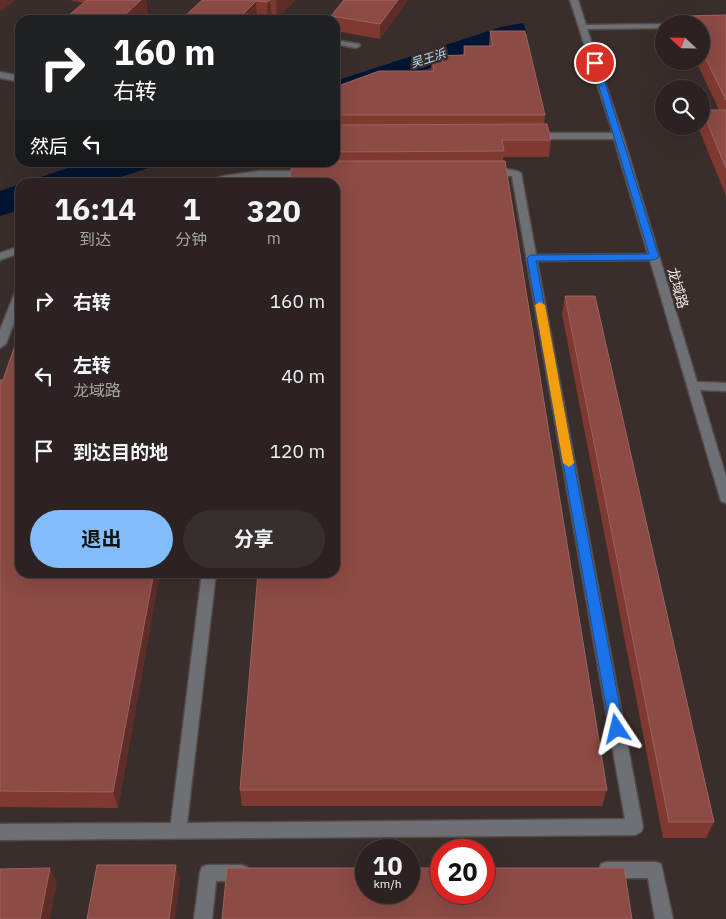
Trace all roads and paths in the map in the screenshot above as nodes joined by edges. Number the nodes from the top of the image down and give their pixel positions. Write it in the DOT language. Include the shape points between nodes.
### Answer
graph roads {
  1 [pos="574,0"];
  2 [pos="655,26"];
  3 [pos="584,27"];
  4 [pos="340,43"];
  5 [pos="356,46"];
  6 [pos="0,75"];
  7 [pos="15,78"];
  8 [pos="520,136"];
  9 [pos="618,136"];
  10 [pos="476,173"];
  11 [pos="318,174"];
  12 [pos="224,178"];
  13 [pos="257,178"];
  14 [pos="15,251"];
  15 [pos="0,257"];
  16 [pos="654,257"];
  17 [pos="531,258"];
  18 [pos="15,305"];
  19 [pos="0,344"];
  20 [pos="692,386"];
  21 [pos="726,387"];
  22 [pos="726,498"];
  23 [pos="208,578"];
  24 [pos="178,830"];
  25 [pos="0,832"];
  26 [pos="588,870"];
  27 [pos="257,873"];
  28 [pos="203,919"];
  29 [pos="664,919"];
  1 -- 3 [label="street, 龙域路"];
  2 -- 3 [label="street"];
  3 -- 9 [label="street, 龙域路"];
  4 -- 5 [label="street"];
  6 -- 7 [label="street"];
  8 -- 9 [label="street"];
  9 -- 16 [label="street, 龙域路"];
  10 -- 17 [label="street" via="516,173"];
  11 -- 13 [label="street"];
  12 -- 13 [label="street"];
  14 -- 15 [label="street"];
  16 -- 17 [label="street"];
  16 -- 20 [label="street, 龙域路"];
  17 -- 24 [label="street" via="635,827"];
  18 -- 19 [label="street"];
  20 -- 21 [label="street"];
  20 -- 22 [label="street, 龙域路"];
  23 -- 24 [label="street"];
  24 -- 25 [label="street"];
  26 -- 29 [label="street" via="655,870"];
  27 -- 28 [label="street" via="208,873"];
}
